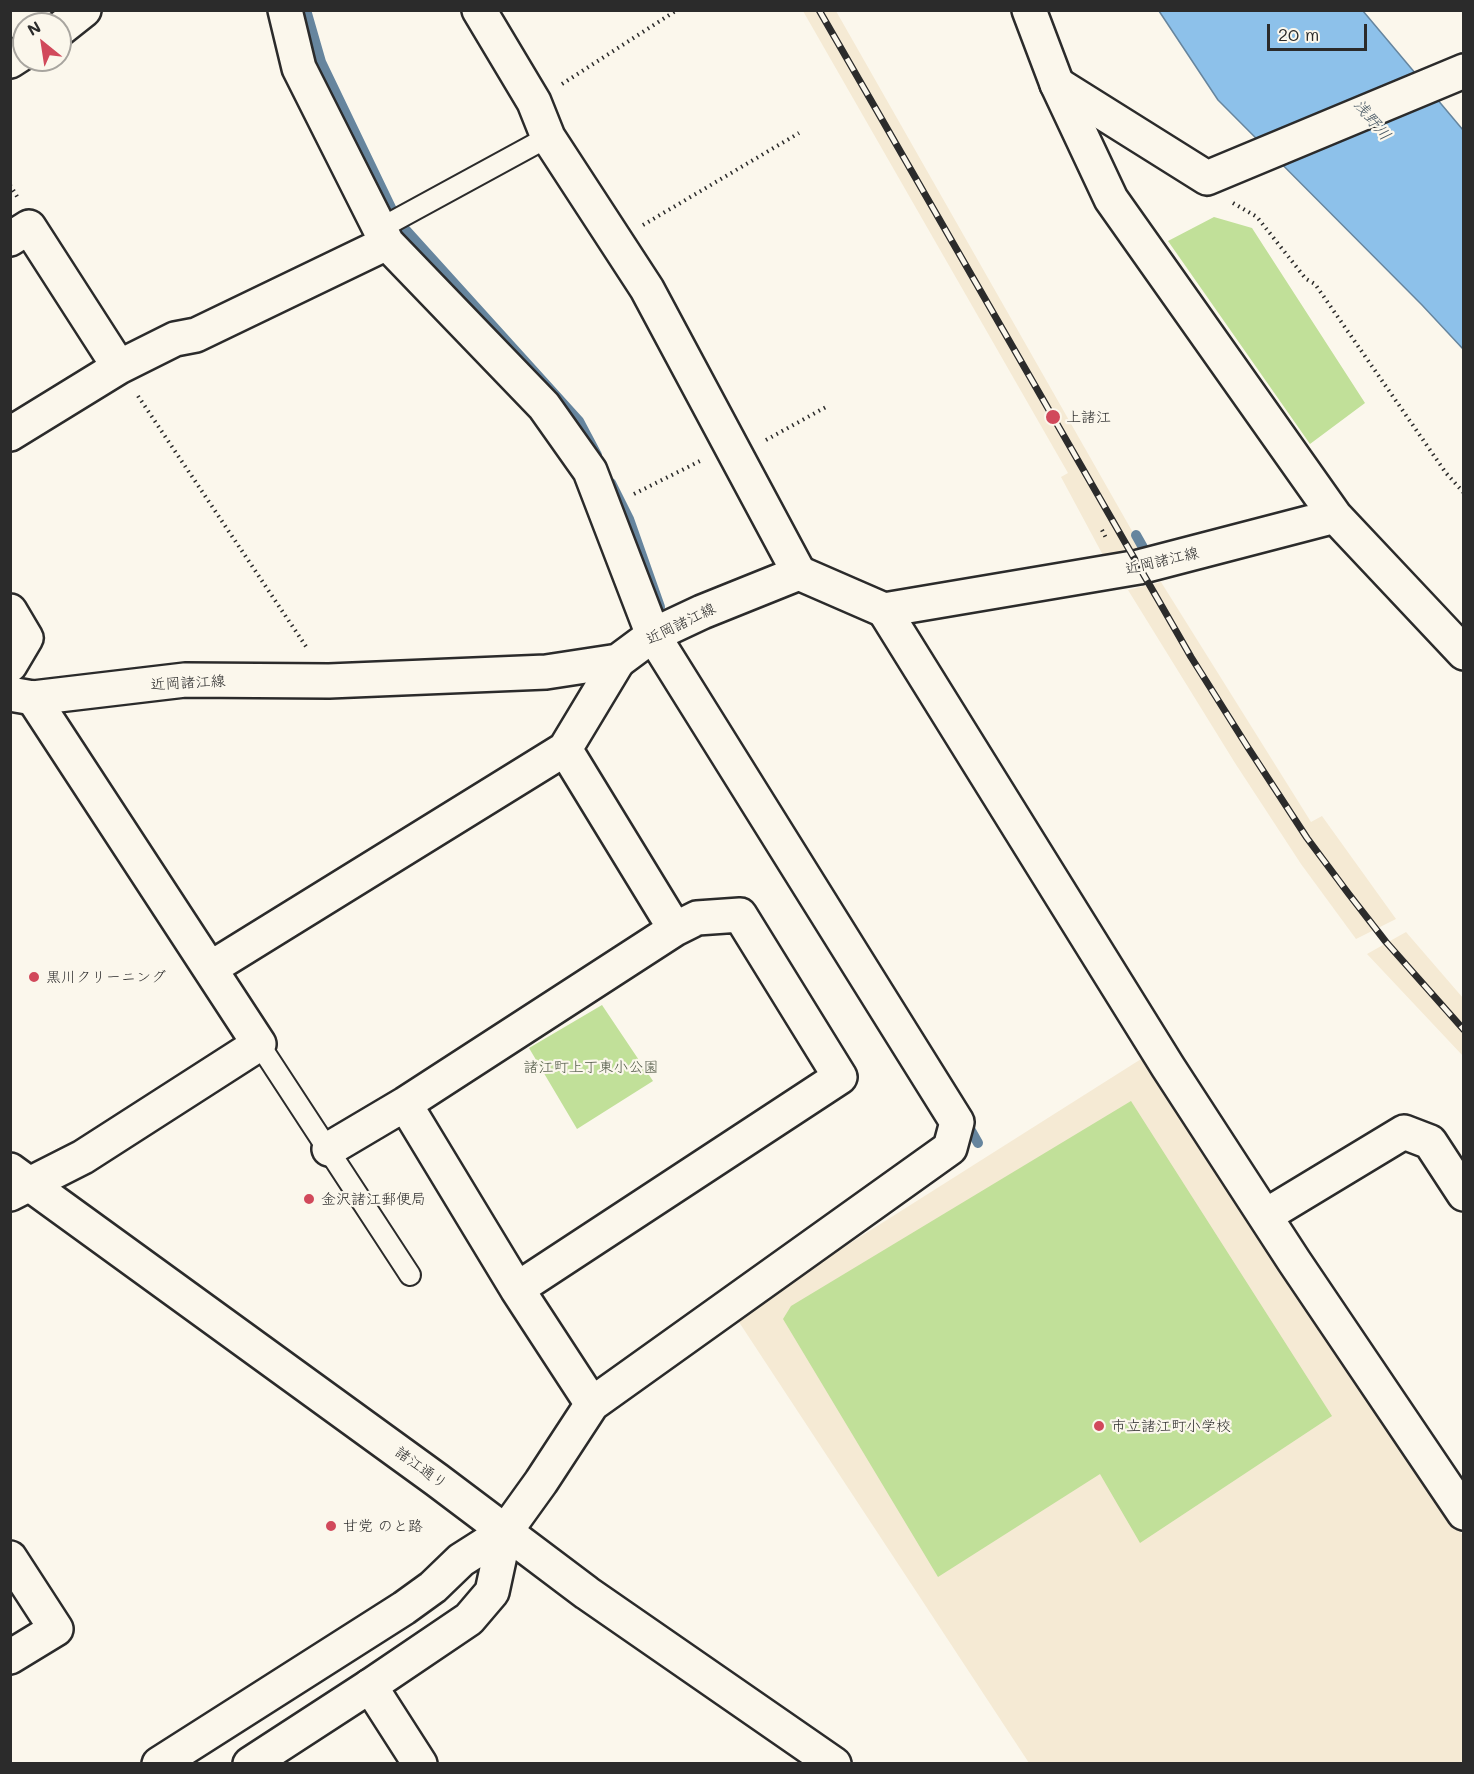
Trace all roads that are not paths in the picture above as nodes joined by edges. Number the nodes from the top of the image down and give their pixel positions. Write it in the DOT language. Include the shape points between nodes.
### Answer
graph roads {
  1 [pos="84,10"];
  2 [pos="285,10"];
  3 [pos="479,10"];
  4 [pos="1029,10"];
  5 [pos="72,20"];
  6 [pos="1456,75"];
  7 [pos="1057,84"];
  8 [pos="548,136"];
  9 [pos="384,236"];
  10 [pos="10,239"];
  11 [pos="119,368"];
  12 [pos="10,434"];
  13 [pos="1335,516"];
  14 [pos="799,573"];
  15 [pos="884,610"];
  16 [pos="10,611"];
  17 [pos="653,635"];
  18 [pos="1464,653"];
  19 [pos="618,661"];
  20 [pos="10,665"];
  21 [pos="22,696"];
  22 [pos="565,749"];
  23 [pos="675,929"];
  24 [pos="211,968"];
  25 [pos="259,1044"];
  26 [pos="405,1104"];
  27 [pos="329,1149"];
  28 [pos="17,1182"];
  29 [pos="1464,1194"];
  30 [pos="1265,1216"];
  31 [pos="410,1275"];
  32 [pos="517,1289"];
  33 [pos="592,1404"];
  34 [pos="1464,1513"];
  35 [pos="505,1532"];
  36 [pos="10,1558"];
  37 [pos="10,1657"];
  38 [pos="370,1686"];
  39 [pos="159,1764"];
  40 [pos="250,1764"];
  41 [pos="420,1764"];
  42 [pos="834,1764"];
  1 -- 5 [label="street"];
  2 -- 9 [label="street" via="299,68"];
  3 -- 8 [label="street" via="534,102"];
  4 -- 7 [label="street"];
  6 -- 7 [label="street" via="1207,178"];
  7 -- 13 [label="street" via="1112,199"];
  8 -- 9 [label="lane"];
  8 -- 14 [label="street" via="647,289"];
  9 -- 11 [label="street" via="196,335 175,339"];
  9 -- 17 [label="street" via="544,406 590,471"];
  10 -- 11 [label="street" via="29,227"];
  11 -- 12 [label="street"];
  13 -- 15 [label="street, 近岡諸江線" via="1139,567"];
  13 -- 18 [label="street"];
  14 -- 15 [label="street"];
  14 -- 17 [label="street, 近岡諸江線"];
  15 -- 30 [label="street"];
  16 -- 20 [label="street" via="26,638"];
  17 -- 19 [label="street, 近岡諸江線"];
  17 -- 33 [label="street" via="957,1122 950,1148"];
  19 -- 21 [label="street, 近岡諸江線" via="546,672 329,681 185,680"];
  19 -- 22 [label="street"];
  21 -- 24 [label="street"];
  22 -- 23 [label="street"];
  22 -- 24 [label="street"];
  23 -- 26 [label="street"];
  23 -- 32 [label="street" via="697,918 740,915 840,1077"];
  24 -- 25 [label="street"];
  25 -- 27 [label="lane"];
  25 -- 28 [label="street" via="83,1157"];
  26 -- 27 [label="street"];
  26 -- 32 [label="street"];
  27 -- 31 [label="lane"];
  28 -- 35 [label="street, 諸江通り"];
  29 -- 30 [label="street" via="1430,1142 1404,1132"];
  30 -- 34 [label="street"];
  32 -- 33 [label="street"];
  33 -- 35 [label="street"];
  35 -- 38 [label="street" via="492,1592 477,1610"];
  35 -- 39 [label="street" via="461,1560 404,1608"];
  35 -- 42 [label="street, 諸江通り"];
  36 -- 37 [label="street" via="56,1629"];
  38 -- 40 [label="street"];
  38 -- 41 [label="street"];
}
